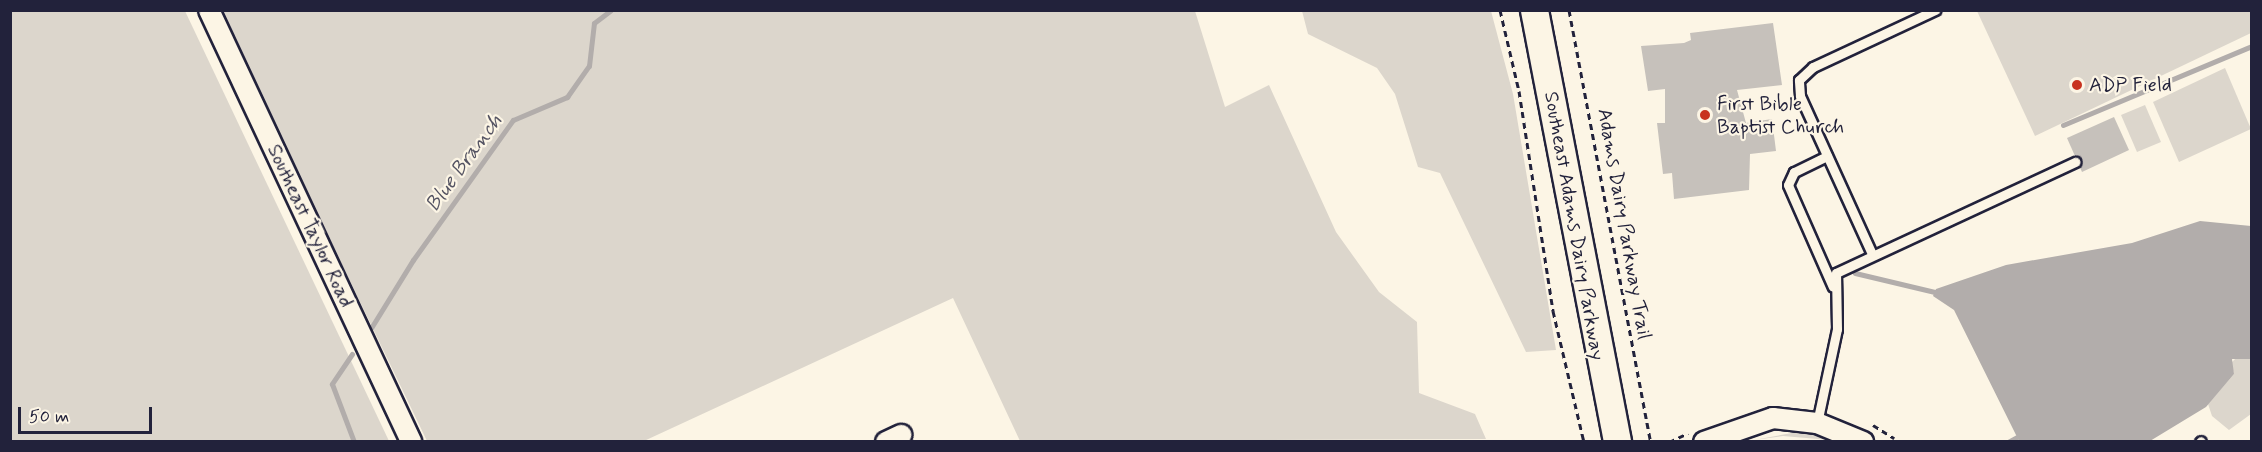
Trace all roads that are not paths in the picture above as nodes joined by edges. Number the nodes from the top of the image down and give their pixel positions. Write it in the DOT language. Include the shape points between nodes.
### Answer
graph roads {
  1 [pos="209,10"];
  2 [pos="1534,10"];
  3 [pos="1935,10"];
  4 [pos="1827,156"];
  5 [pos="2075,162"];
  6 [pos="1872,254"];
  7 [pos="1833,287"];
  8 [pos="1817,423"];
  9 [pos="411,441"];
  10 [pos="1617,441"];
  11 [pos="1704,441"];
  12 [pos="1863,441"];
  1 -- 9 [label="street, Southeast Taylor Road"];
  2 -- 10 [label="main road, Southeast Adams Dairy Parkway"];
  3 -- 4 [label="lane" via="1804,73 1798,88"];
  4 -- 6 [label="lane"];
  4 -- 7 [label="lane" via="1794,172 1788,184"];
  5 -- 6 [label="lane"];
  6 -- 7 [label="lane" via="1836,273"];
  7 -- 8 [label="lane" via="1837,329"];
  8 -- 11 [label="street" via="1773,418"];
  8 -- 12 [label="street"];
}
